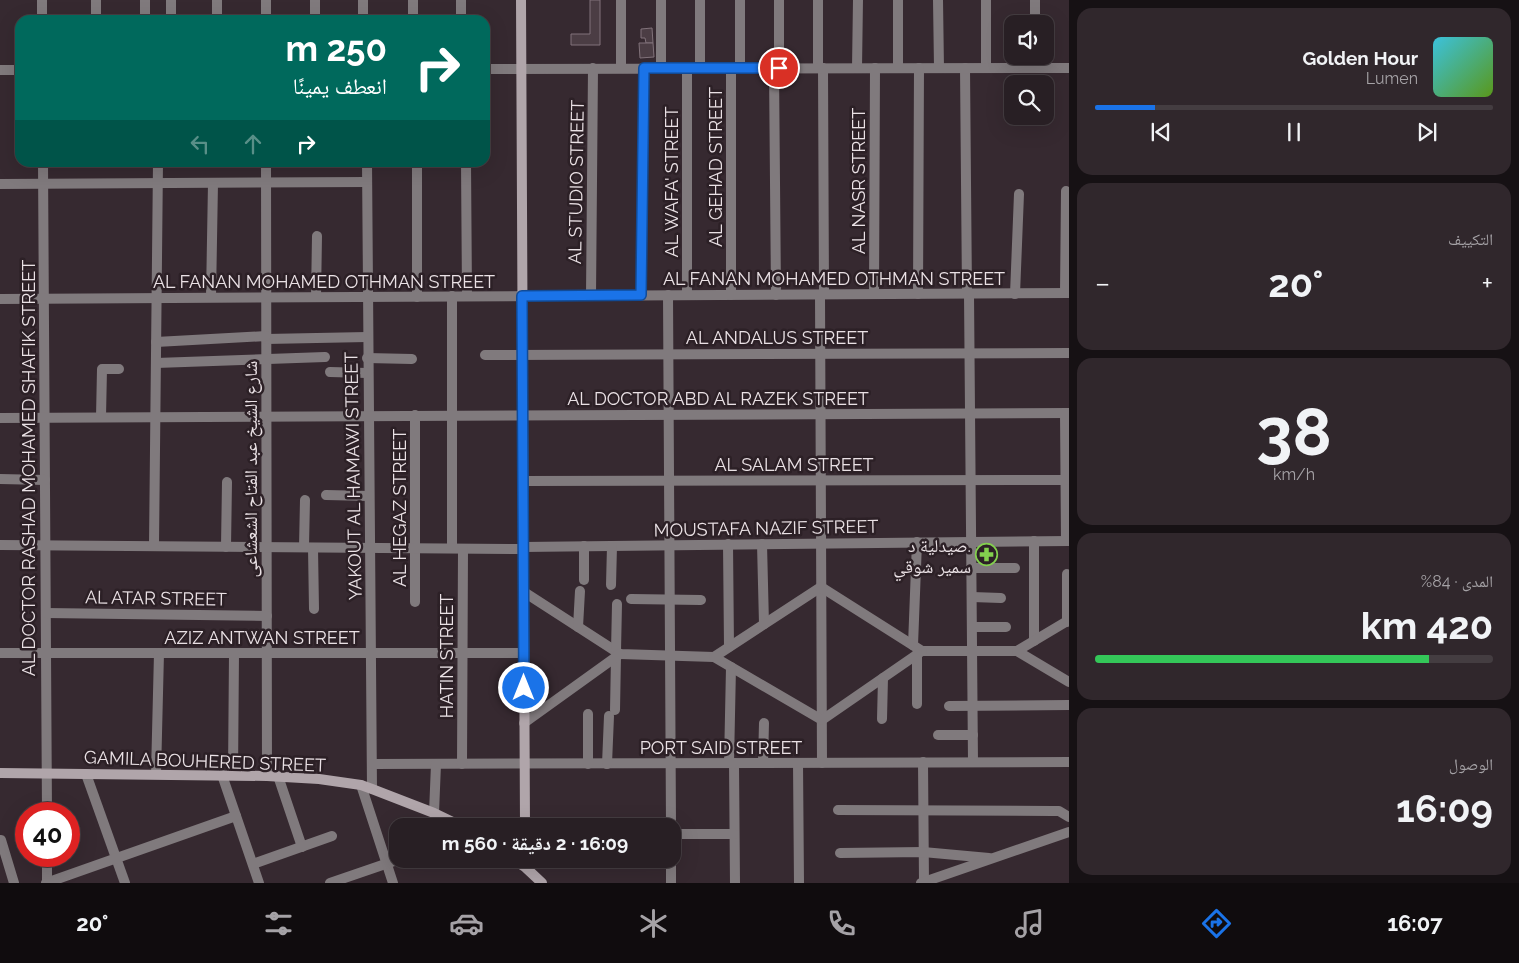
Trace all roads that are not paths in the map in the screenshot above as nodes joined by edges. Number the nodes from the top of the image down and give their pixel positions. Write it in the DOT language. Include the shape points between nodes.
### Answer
graph roads {
  1 [pos="42,0"];
  2 [pos="96,0"];
  3 [pos="145,0"];
  4 [pos="171,0"];
  5 [pos="217,0"];
  6 [pos="266,0"];
  7 [pos="315,0"];
  8 [pos="364,0"];
  9 [pos="413,0"];
  10 [pos="461,0"];
  11 [pos="521,0"];
  12 [pos="621,0"];
  13 [pos="661,0"];
  14 [pos="700,0"];
  15 [pos="740,0"];
  16 [pos="779,0"];
  17 [pos="818,0"];
  18 [pos="858,0"];
  19 [pos="898,0"];
  20 [pos="938,0"];
  21 [pos="986,0"];
  22 [pos="1035,0"];
  23 [pos="42,15"];
  24 [pos="96,15"];
  25 [pos="145,15"];
  26 [pos="171,15"];
  27 [pos="217,15"];
  28 [pos="266,15"];
  29 [pos="315,15"];
  30 [pos="363,15"];
  31 [pos="413,15"];
  32 [pos="461,15"];
  33 [pos="1035,15"];
  34 [pos="593,68"];
  35 [pos="621,68"];
  36 [pos="644,68"];
  37 [pos="661,68"];
  38 [pos="687,68"];
  39 [pos="700,68"];
  40 [pos="735,68"];
  41 [pos="777,68"];
  42 [pos="820,68"];
  43 [pos="858,68"];
  44 [pos="875,68"];
  45 [pos="898,68"];
  46 [pos="919,68"];
  47 [pos="939,68"];
  48 [pos="965,68"];
  49 [pos="986,68"];
  50 [pos="1036,68"];
  51 [pos="1069,68"];
  52 [pos="490,69"];
  53 [pos="521,69"];
  54 [pos="0,70"];
  55 [pos="15,70"];
  56 [pos="43,167"];
  57 [pos="158,167"];
  58 [pos="266,167"];
  59 [pos="367,167"];
  60 [pos="416,167"];
  61 [pos="466,167"];
  62 [pos="367,182"];
  63 [pos="213,183"];
  64 [pos="266,183"];
  65 [pos="0,184"];
  66 [pos="43,184"];
  67 [pos="158,184"];
  68 [pos="1066,191"];
  69 [pos="1019,194"];
  70 [pos="317,236"];
  71 [pos="1067,293"];
  72 [pos="822,294"];
  73 [pos="874,294"];
  74 [pos="918,294"];
  75 [pos="968,294"];
  76 [pos="1015,294"];
  77 [pos="641,295"];
  78 [pos="668,295"];
  79 [pos="686,295"];
  80 [pos="731,295"];
  81 [pos="776,295"];
  82 [pos="417,296"];
  83 [pos="452,296"];
  84 [pos="467,296"];
  85 [pos="522,296"];
  86 [pos="591,296"];
  87 [pos="266,297"];
  88 [pos="316,297"];
  89 [pos="368,297"];
  90 [pos="44,298"];
  91 [pos="156,298"];
  92 [pos="211,298"];
  93 [pos="0,299"];
  94 [pos="266,337"];
  95 [pos="367,337"];
  96 [pos="156,342"];
  97 [pos="1069,352"];
  98 [pos="820,353"];
  99 [pos="970,353"];
  100 [pos="485,354"];
  101 [pos="669,354"];
  102 [pos="522,355"];
  103 [pos="324,357"];
  104 [pos="367,358"];
  105 [pos="266,359"];
  106 [pos="412,359"];
  107 [pos="156,363"];
  108 [pos="119,369"];
  109 [pos="330,372"];
  110 [pos="368,373"];
  111 [pos="970,413"];
  112 [pos="1067,413"];
  113 [pos="669,414"];
  114 [pos="820,414"];
  115 [pos="368,415"];
  116 [pos="415,415"];
  117 [pos="452,415"];
  118 [pos="522,415"];
  119 [pos="266,416"];
  120 [pos="101,417"];
  121 [pos="155,417"];
  122 [pos="0,418"];
  123 [pos="44,418"];
  124 [pos="0,479"];
  125 [pos="45,480"];
  126 [pos="669,480"];
  127 [pos="821,480"];
  128 [pos="971,480"];
  129 [pos="1066,480"];
  130 [pos="523,481"];
  131 [pos="227,482"];
  132 [pos="326,495"];
  133 [pos="369,496"];
  134 [pos="305,500"];
  135 [pos="1034,541"];
  136 [pos="1068,541"];
  137 [pos="917,542"];
  138 [pos="971,542"];
  139 [pos="728,544"];
  140 [pos="762,544"];
  141 [pos="821,544"];
  142 [pos="0,545"];
  143 [pos="670,545"];
  144 [pos="45,546"];
  145 [pos="154,546"];
  146 [pos="584,546"];
  147 [pos="612,546"];
  148 [pos="226,547"];
  149 [pos="267,547"];
  150 [pos="309,547"];
  151 [pos="369,548"];
  152 [pos="415,548"];
  153 [pos="458,548"];
  154 [pos="523,548"];
  155 [pos="972,568"];
  156 [pos="1014,568"];
  157 [pos="1067,574"];
  158 [pos="584,580"];
  159 [pos="610,585"];
  160 [pos="821,587"];
  161 [pos="580,591"];
  162 [pos="524,592"];
  163 [pos="972,597"];
  164 [pos="1001,598"];
  165 [pos="631,599"];
  166 [pos="670,600"];
  167 [pos="701,600"];
  168 [pos="415,602"];
  169 [pos="617,604"];
  170 [pos="314,609"];
  171 [pos="46,613"];
  172 [pos="267,616"];
  173 [pos="1068,621"];
  174 [pos="764,624"];
  175 [pos="578,626"];
  176 [pos="972,626"];
  177 [pos="1006,626"];
  178 [pos="1034,641"];
  179 [pos="728,647"];
  180 [pos="917,650"];
  181 [pos="972,651"];
  182 [pos="1016,651"];
  183 [pos="462,652"];
  184 [pos="0,653"];
  185 [pos="46,653"];
  186 [pos="159,653"];
  187 [pos="234,653"];
  188 [pos="267,653"];
  189 [pos="371,653"];
  190 [pos="524,653"];
  191 [pos="617,654"];
  192 [pos="670,655"];
  193 [pos="714,657"];
  194 [pos="731,667"];
  195 [pos="882,678"];
  196 [pos="1069,682"];
  197 [pos="916,704"];
  198 [pos="1069,705"];
  199 [pos="949,706"];
  200 [pos="973,706"];
  201 [pos="588,714"];
  202 [pos="882,719"];
  203 [pos="822,720"];
  204 [pos="524,723"];
  205 [pos="764,723"];
  206 [pos="938,735"];
  207 [pos="973,736"];
  208 [pos="923,762"];
  209 [pos="973,762"];
  210 [pos="1069,762"];
  211 [pos="670,763"];
  212 [pos="732,763"];
  213 [pos="763,763"];
  214 [pos="798,763"];
  215 [pos="822,763"];
  216 [pos="373,764"];
  217 [pos="436,764"];
  218 [pos="462,764"];
  219 [pos="524,764"];
  220 [pos="588,764"];
  221 [pos="608,764"];
  222 [pos="0,773"];
  223 [pos="46,773"];
  224 [pos="86,774"];
  225 [pos="156,774"];
  226 [pos="227,775"];
  227 [pos="272,776"];
  228 [pos="361,785"];
  229 [pos="372,789"];
  230 [pos="47,802"];
  231 [pos="838,810"];
  232 [pos="923,810"];
  233 [pos="434,813"];
  234 [pos="236,816"];
  235 [pos="1069,817"];
  236 [pos="444,818"];
  237 [pos="525,818"];
  238 [pos="671,818"];
  239 [pos="1069,832"];
  240 [pos="681,834"];
  241 [pos="734,834"];
  242 [pos="332,836"];
  243 [pos="1,840"];
  244 [pos="302,846"];
  245 [pos="923,852"];
  246 [pos="840,853"];
  247 [pos="116,858"];
  248 [pos="992,859"];
  249 [pos="389,863"];
  250 [pos="253,864"];
  251 [pos="386,864"];
  252 [pos="47,867"];
  253 [pos="529,868"];
  254 [pos="671,868"];
  255 [pos="351,880"];
  256 [pos="922,882"];
  257 [pos="14,883"];
  258 [pos="47,883"];
  259 [pos="125,883"];
  260 [pos="260,883"];
  261 [pos="330,883"];
  262 [pos="393,883"];
  263 [pos="542,883"];
  264 [pos="671,883"];
  265 [pos="735,883"];
  266 [pos="799,883"];
  1 -- 23 [label="street"];
  2 -- 24 [label="street"];
  3 -- 25 [label="street"];
  4 -- 26 [label="street"];
  5 -- 27 [label="street"];
  6 -- 28 [label="street"];
  7 -- 29 [label="street"];
  8 -- 30 [label="street"];
  9 -- 31 [label="street"];
  10 -- 32 [label="street"];
  11 -- 53 [label="street"];
  12 -- 35 [label="street"];
  13 -- 37 [label="street"];
  14 -- 39 [label="street"];
  15 -- 40 [label="street, AL GEHAD STREET"];
  16 -- 41 [label="street"];
  17 -- 42 [label="street"];
  18 -- 43 [label="street"];
  19 -- 45 [label="street"];
  20 -- 47 [label="street"];
  21 -- 49 [label="street"];
  22 -- 33 [label="street"];
  34 -- 35 [label="street"];
  34 -- 53 [label="street"];
  34 -- 86 [label="street, AL STUDIO STREET"];
  35 -- 36 [label="street"];
  36 -- 37 [label="street"];
  36 -- 77 [label="street"];
  37 -- 38 [label="street"];
  38 -- 39 [label="street"];
  38 -- 79 [label="street, AL WAFA' STREET"];
  39 -- 40 [label="street"];
  40 -- 41 [label="street"];
  40 -- 80 [label="street, AL GEHAD STREET"];
  41 -- 42 [label="street"];
  41 -- 81 [label="street"];
  42 -- 43 [label="street"];
  42 -- 72 [label="street"];
  43 -- 44 [label="street"];
  44 -- 45 [label="street"];
  44 -- 73 [label="street, AL NASR STREET"];
  45 -- 46 [label="street"];
  46 -- 47 [label="street"];
  46 -- 74 [label="street"];
  47 -- 48 [label="street"];
  48 -- 49 [label="street"];
  48 -- 75 [label="street"];
  49 -- 50 [label="street"];
  50 -- 51 [label="street"];
  52 -- 53 [label="street"];
  53 -- 85 [label="street"];
  54 -- 55 [label="street"];
  56 -- 66 [label="street, AL DOCTOR RASHAD MOHAMED SHAFIK STREET"];
  57 -- 67 [label="street"];
  58 -- 64 [label="street, شارع الشيخ عبد الفتاح الشعشاعى"];
  59 -- 62 [label="street, YAKOUT AL HAMAWI STREET"];
  60 -- 82 [label="street"];
  61 -- 84 [label="street"];
  62 -- 64 [label="street"];
  62 -- 89 [label="street, YAKOUT AL HAMAWI STREET"];
  63 -- 64 [label="street"];
  63 -- 67 [label="street"];
  63 -- 92 [label="street"];
  64 -- 87 [label="street, شارع الشيخ عبد الفتاح الشعشاعى"];
  65 -- 66 [label="street"];
  66 -- 67 [label="street"];
  66 -- 90 [label="street, AL DOCTOR RASHAD MOHAMED SHAFIK STREET"];
  67 -- 91 [label="street"];
  68 -- 71 [label="street"];
  69 -- 76 [label="street"];
  70 -- 88 [label="street"];
  71 -- 76 [label="street, AL FANAN MOHAMED OTHMAN STREET"];
  72 -- 73 [label="street, AL FANAN MOHAMED OTHMAN STREET"];
  72 -- 81 [label="street, AL FANAN MOHAMED OTHMAN STREET"];
  72 -- 98 [label="street"];
  73 -- 74 [label="street, AL FANAN MOHAMED OTHMAN STREET"];
  74 -- 75 [label="street, AL FANAN MOHAMED OTHMAN STREET"];
  75 -- 76 [label="street, AL FANAN MOHAMED OTHMAN STREET"];
  75 -- 99 [label="street"];
  77 -- 78 [label="street, AL FANAN MOHAMED OTHMAN STREET"];
  77 -- 86 [label="street, AL FANAN MOHAMED OTHMAN STREET"];
  78 -- 79 [label="street, AL FANAN MOHAMED OTHMAN STREET"];
  78 -- 101 [label="street"];
  79 -- 80 [label="street, AL FANAN MOHAMED OTHMAN STREET"];
  80 -- 81 [label="street, AL FANAN MOHAMED OTHMAN STREET"];
  82 -- 83 [label="street, AL FANAN MOHAMED OTHMAN STREET"];
  82 -- 89 [label="street, AL FANAN MOHAMED OTHMAN STREET"];
  83 -- 84 [label="street, AL FANAN MOHAMED OTHMAN STREET"];
  83 -- 117 [label="street, HATIN STREET"];
  84 -- 85 [label="street, AL FANAN MOHAMED OTHMAN STREET"];
  85 -- 86 [label="street, AL FANAN MOHAMED OTHMAN STREET"];
  85 -- 102 [label="street"];
  87 -- 88 [label="street, AL FANAN MOHAMED OTHMAN STREET"];
  87 -- 92 [label="street, AL FANAN MOHAMED OTHMAN STREET"];
  87 -- 94 [label="street, شارع الشيخ عبد الفتاح الشعشاعى"];
  88 -- 89 [label="street, AL FANAN MOHAMED OTHMAN STREET"];
  89 -- 95 [label="street, YAKOUT AL HAMAWI STREET"];
  90 -- 91 [label="street, AL FANAN MOHAMED OTHMAN STREET"];
  90 -- 93 [label="street, AL FANAN MOHAMED OTHMAN STREET"];
  90 -- 123 [label="street, AL DOCTOR RASHAD MOHAMED SHAFIK STREET"];
  91 -- 92 [label="street, AL FANAN MOHAMED OTHMAN STREET"];
  91 -- 96 [label="street"];
  94 -- 95 [label="street"];
  94 -- 96 [label="street"];
  94 -- 105 [label="street, شارع الشيخ عبد الفتاح الشعشاعى"];
  95 -- 104 [label="street, YAKOUT AL HAMAWI STREET"];
  96 -- 107 [label="street"];
  97 -- 99 [label="street, AL ANDALUS STREET"];
  98 -- 99 [label="street, AL ANDALUS STREET"];
  98 -- 101 [label="street, AL ANDALUS STREET"];
  98 -- 114 [label="street"];
  99 -- 111 [label="street"];
  100 -- 102 [label="street, AL ANDALUS STREET"];
  101 -- 102 [label="street, AL ANDALUS STREET"];
  101 -- 113 [label="street"];
  102 -- 118 [label="street"];
  103 -- 105 [label="street"];
  104 -- 106 [label="street"];
  104 -- 110 [label="street, YAKOUT AL HAMAWI STREET"];
  105 -- 107 [label="street"];
  105 -- 119 [label="street, شارع الشيخ عبد الفتاح الشعشاعى"];
  107 -- 121 [label="street"];
  108 -- 120 [label="street" via="102,369"];
  109 -- 110 [label="street"];
  110 -- 115 [label="street, YAKOUT AL HAMAWI STREET"];
  111 -- 112 [label="street, AL DOCTOR ABD AL RAZEK STREET"];
  111 -- 114 [label="street, AL DOCTOR ABD AL RAZEK STREET"];
  111 -- 128 [label="street"];
  112 -- 129 [label="street"];
  113 -- 114 [label="street, AL DOCTOR ABD AL RAZEK STREET"];
  113 -- 118 [label="street, AL DOCTOR ABD AL RAZEK STREET"];
  113 -- 126 [label="street"];
  114 -- 127 [label="street"];
  115 -- 116 [label="street, AL DOCTOR ABD AL RAZEK STREET"];
  115 -- 119 [label="street, AL DOCTOR ABD AL RAZEK STREET"];
  115 -- 133 [label="street, YAKOUT AL HAMAWI STREET"];
  116 -- 117 [label="street, AL DOCTOR ABD AL RAZEK STREET"];
  116 -- 152 [label="street, AL HEGAZ STREET"];
  117 -- 118 [label="street, AL DOCTOR ABD AL RAZEK STREET"];
  117 -- 153 [label="street, HATIN STREET"];
  118 -- 130 [label="street"];
  119 -- 121 [label="street, AL DOCTOR ABD AL RAZEK STREET"];
  119 -- 149 [label="street, شارع الشيخ عبد الفتاح الشعشاعى"];
  120 -- 121 [label="street, AL DOCTOR ABD AL RAZEK STREET"];
  120 -- 123 [label="street, AL DOCTOR ABD AL RAZEK STREET"];
  121 -- 145 [label="street"];
  122 -- 123 [label="street, AL DOCTOR ABD AL RAZEK STREET"];
  123 -- 125 [label="street, AL DOCTOR RASHAD MOHAMED SHAFIK STREET"];
  124 -- 125 [label="street"];
  125 -- 144 [label="street, AL DOCTOR RASHAD MOHAMED SHAFIK STREET"];
  126 -- 127 [label="street, AL SALAM STREET"];
  126 -- 130 [label="street, AL SALAM STREET"];
  126 -- 143 [label="street"];
  127 -- 128 [label="street, AL SALAM STREET"];
  127 -- 141 [label="street"];
  128 -- 129 [label="street, AL SALAM STREET"];
  128 -- 138 [label="street"];
  129 -- 136 [label="street"];
  130 -- 154 [label="street"];
  131 -- 148 [label="street"];
  132 -- 133 [label="street"];
  133 -- 151 [label="street, YAKOUT AL HAMAWI STREET"];
  134 -- 150 [label="street"];
  135 -- 136 [label="street, MOUSTAFA NAZIF STREET"];
  135 -- 138 [label="street, MOUSTAFA NAZIF STREET"];
  135 -- 178 [label="street"];
  137 -- 138 [label="street, MOUSTAFA NAZIF STREET"];
  137 -- 141 [label="street, MOUSTAFA NAZIF STREET"];
  137 -- 180 [label="street"];
  138 -- 155 [label="street"];
  139 -- 140 [label="street, MOUSTAFA NAZIF STREET"];
  139 -- 143 [label="street, MOUSTAFA NAZIF STREET"];
  139 -- 179 [label="street"];
  140 -- 141 [label="street, MOUSTAFA NAZIF STREET"];
  140 -- 174 [label="street"];
  141 -- 160 [label="street"];
  142 -- 144 [label="street, MOUSTAFA NAZIF STREET"];
  143 -- 147 [label="street, MOUSTAFA NAZIF STREET"];
  143 -- 166 [label="street"];
  144 -- 145 [label="street, MOUSTAFA NAZIF STREET"];
  144 -- 171 [label="street, AL DOCTOR RASHAD MOHAMED SHAFIK STREET"];
  145 -- 148 [label="street, MOUSTAFA NAZIF STREET"];
  146 -- 147 [label="street, MOUSTAFA NAZIF STREET"];
  146 -- 154 [label="street, MOUSTAFA NAZIF STREET"];
  146 -- 158 [label="street"];
  147 -- 159 [label="street"];
  148 -- 149 [label="street, MOUSTAFA NAZIF STREET"];
  149 -- 150 [label="street, MOUSTAFA NAZIF STREET"];
  149 -- 172 [label="street, شارع الشيخ عبد الفتاح الشعشاعى"];
  150 -- 151 [label="street, MOUSTAFA NAZIF STREET"];
  150 -- 170 [label="street"];
  151 -- 152 [label="street, MOUSTAFA NAZIF STREET"];
  151 -- 189 [label="street, YAKOUT AL HAMAWI STREET"];
  152 -- 153 [label="street, MOUSTAFA NAZIF STREET"];
  152 -- 168 [label="street, AL HEGAZ STREET"];
  153 -- 154 [label="street, MOUSTAFA NAZIF STREET"];
  153 -- 183 [label="street, HATIN STREET"];
  154 -- 162 [label="street"];
  155 -- 156 [label="street"];
  155 -- 163 [label="street"];
  157 -- 173 [label="street"];
  160 -- 174 [label="street"];
  160 -- 180 [label="street"];
  160 -- 203 [label="street"];
  161 -- 175 [label="street"];
  162 -- 175 [label="street"];
  162 -- 190 [label="street"];
  163 -- 164 [label="street"];
  163 -- 176 [label="street"];
  165 -- 166 [label="street"];
  166 -- 167 [label="street"];
  166 -- 192 [label="street"];
  169 -- 191 [label="street"];
  171 -- 172 [label="street, AL ATAR STREET"];
  171 -- 185 [label="street, AL DOCTOR RASHAD MOHAMED SHAFIK STREET"];
  172 -- 188 [label="street, شارع الشيخ عبد الفتاح الشعشاعى"];
  173 -- 178 [label="street"];
  174 -- 179 [label="street"];
  175 -- 191 [label="street"];
  176 -- 177 [label="street"];
  176 -- 181 [label="street"];
  178 -- 182 [label="street"];
  179 -- 193 [label="street"];
  180 -- 181 [label="street"];
  180 -- 195 [label="street"];
  180 -- 197 [label="street"];
  181 -- 182 [label="street"];
  181 -- 200 [label="street"];
  182 -- 196 [label="street"];
  183 -- 189 [label="street, AZIZ ANTWAN STREET"];
  183 -- 190 [label="street, AZIZ ANTWAN STREET"];
  183 -- 218 [label="street, HATIN STREET"];
  184 -- 185 [label="street, AZIZ ANTWAN STREET"];
  185 -- 186 [label="street, AZIZ ANTWAN STREET"];
  185 -- 223 [label="street, AL DOCTOR RASHAD MOHAMED SHAFIK STREET"];
  186 -- 187 [label="street, AZIZ ANTWAN STREET"];
  186 -- 225 [label="street"];
  187 -- 188 [label="street, AZIZ ANTWAN STREET"];
  187 -- 226 [label="street"];
  188 -- 189 [label="street, AZIZ ANTWAN STREET"];
  188 -- 227 [label="street, شارع الشيخ عبد الفتاح الشعشاعى"];
  189 -- 216 [label="street, YAKOUT AL HAMAWI STREET"];
  190 -- 204 [label="street"];
  191 -- 192 [label="street"];
  191 -- 204 [label="street"];
  191 -- 221 [label="street"];
  192 -- 193 [label="street"];
  192 -- 211 [label="street"];
  193 -- 194 [label="street"];
  194 -- 203 [label="street"];
  194 -- 212 [label="street"];
  195 -- 202 [label="street"];
  195 -- 203 [label="street"];
  198 -- 200 [label="street"];
  199 -- 200 [label="street"];
  200 -- 207 [label="street"];
  201 -- 220 [label="street"];
  203 -- 215 [label="street"];
  204 -- 219 [label="street"];
  205 -- 213 [label="street"];
  206 -- 207 [label="street"];
  207 -- 209 [label="street"];
  208 -- 209 [label="street, PORT SAID STREET"];
  208 -- 215 [label="street, PORT SAID STREET"];
  208 -- 232 [label="street"];
  209 -- 210 [label="street, PORT SAID STREET"];
  211 -- 212 [label="street, PORT SAID STREET"];
  211 -- 221 [label="street, PORT SAID STREET"];
  211 -- 238 [label="street"];
  212 -- 213 [label="street, PORT SAID STREET"];
  212 -- 241 [label="street"];
  213 -- 214 [label="street, PORT SAID STREET"];
  214 -- 215 [label="street, PORT SAID STREET"];
  214 -- 266 [label="street"];
  216 -- 217 [label="street, PORT SAID STREET"];
  216 -- 229 [label="street, YAKOUT AL HAMAWI STREET"];
  217 -- 218 [label="street, PORT SAID STREET"];
  217 -- 233 [label="street"];
  218 -- 219 [label="street, PORT SAID STREET"];
  219 -- 220 [label="street, PORT SAID STREET"];
  219 -- 237 [label="street"];
  220 -- 221 [label="street, PORT SAID STREET"];
  222 -- 223 [label="street, GAMILA BOUHERED STREET"];
  223 -- 224 [label="street, GAMILA BOUHERED STREET"];
  223 -- 230 [label="street, AL DOCTOR RASHAD MOHAMED SHAFIK STREET"];
  224 -- 225 [label="street, GAMILA BOUHERED STREET"];
  224 -- 247 [label="street"];
  225 -- 226 [label="street, GAMILA BOUHERED STREET"];
  226 -- 227 [label="street, GAMILA BOUHERED STREET"];
  226 -- 234 [label="street"];
  227 -- 228 [label="street, GAMILA BOUHERED STREET"];
  227 -- 244 [label="street, شارع الشيخ عبد الفتاح الشعشاعى"];
  228 -- 229 [label="street, GAMILA BOUHERED STREET"];
  228 -- 251 [label="street"];
  229 -- 233 [label="street, GAMILA BOUHERED STREET"];
  231 -- 232 [label="street"];
  232 -- 235 [label="street" via="1059,811"];
  232 -- 245 [label="street"];
  233 -- 236 [label="street, GAMILA BOUHERED STREET"];
  234 -- 247 [label="street"];
  234 -- 250 [label="street"];
  239 -- 248 [label="street"];
  240 -- 241 [label="street"];
  241 -- 265 [label="street"];
  242 -- 244 [label="street"];
  243 -- 257 [label="street"];
  244 -- 250 [label="street"];
  245 -- 246 [label="street"];
  245 -- 248 [label="street"];
  245 -- 256 [label="street"];
  247 -- 258 [label="street"];
  247 -- 259 [label="street"];
  248 -- 256 [label="street"];
  249 -- 251 [label="street"];
  250 -- 260 [label="street"];
  251 -- 255 [label="street"];
  251 -- 262 [label="street"];
  252 -- 258 [label="street"];
  253 -- 263 [label="street"];
  254 -- 264 [label="street"];
  255 -- 261 [label="street"];
}
